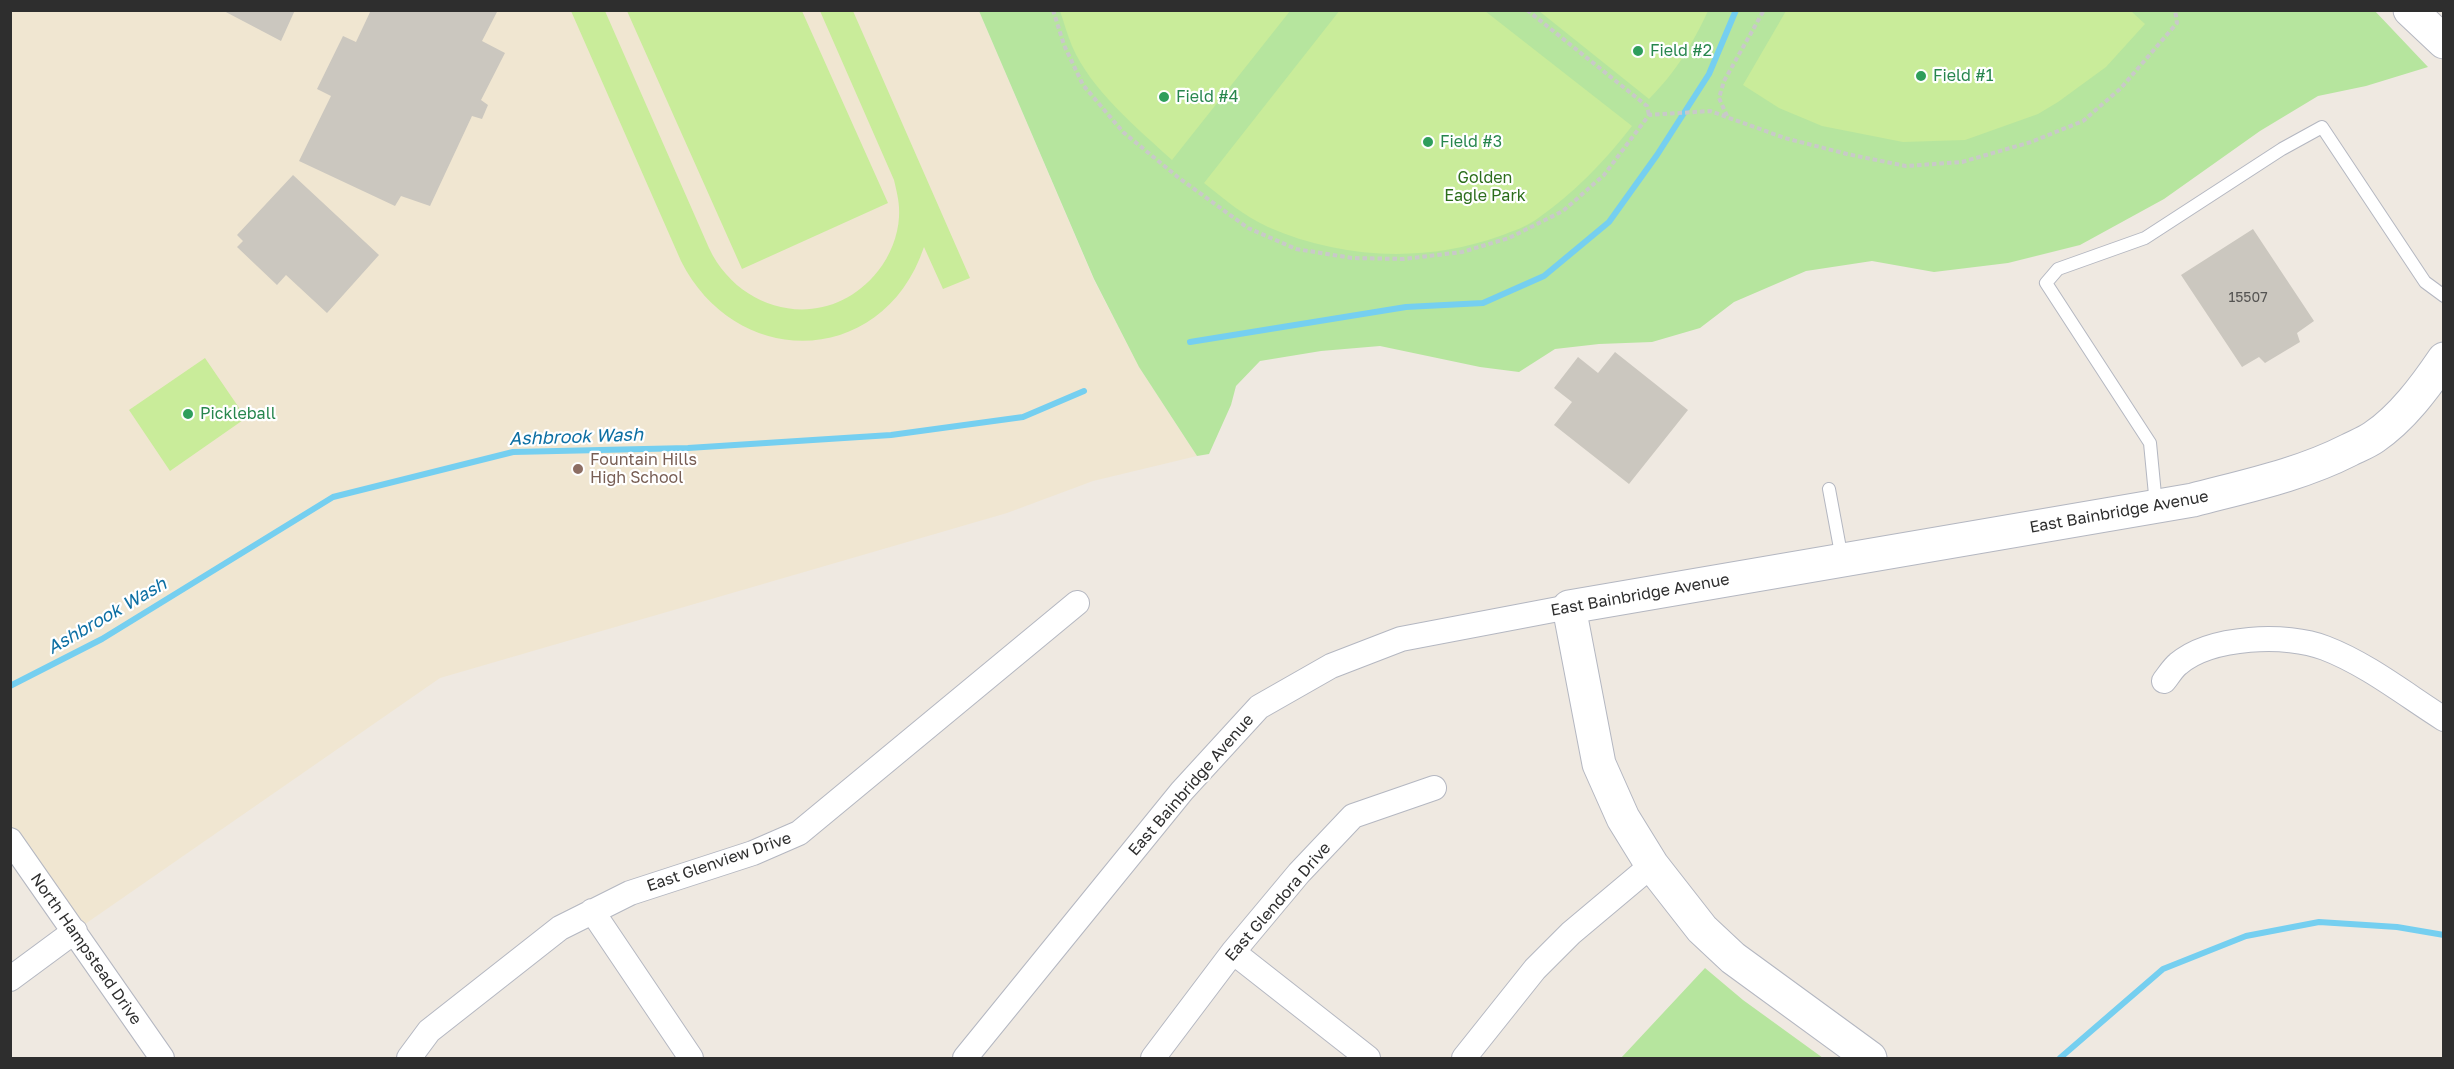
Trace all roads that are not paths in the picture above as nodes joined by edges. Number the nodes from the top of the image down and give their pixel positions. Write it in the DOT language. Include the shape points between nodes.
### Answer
graph roads {
  1 [pos="2410,10"];
  2 [pos="2444,42"];
  3 [pos="2444,296"];
  4 [pos="2444,359"];
  5 [pos="1829,489"];
  6 [pos="2157,506"];
  7 [pos="1842,560"];
  8 [pos="1077,603"];
  9 [pos="1569,607"];
  10 [pos="2164,681"];
  11 [pos="2444,719"];
  12 [pos="1434,788"];
  13 [pos="10,840"];
  14 [pos="1652,866"];
  15 [pos="592,911"];
  16 [pos="75,931"];
  17 [pos="1233,952"];
  18 [pos="10,979"];
  19 [pos="162,1059"];
  20 [pos="409,1059"];
  21 [pos="691,1059"];
  22 [pos="965,1059"];
  23 [pos="1154,1059"];
  24 [pos="1368,1059"];
  25 [pos="1464,1059"];
  26 [pos="1870,1059"];
  1 -- 2 [label="street"];
  3 -- 6 [label="lane" via="2425,282 2322,127 2145,238 2058,269 2046,284 2150,443"];
  4 -- 6 [label="street, East Bainbridge Avenue" via="2404,410 2374,437 2285,476"];
  5 -- 7 [label="lane"];
  6 -- 7 [label="street, East Bainbridge Avenue"];
  7 -- 9 [label="street, East Bainbridge Avenue"];
  8 -- 15 [label="street, East Glenview Drive" via="800,833 753,853 630,893"];
  9 -- 14 [label="street" via="1599,764 1623,818"];
  9 -- 22 [label="street, East Bainbridge Avenue" via="1401,639 1330,666 1258,707 1182,790"];
  10 -- 11 [label="street" via="2178,664 2196,652 2241,640 2281,639 2324,647"];
  12 -- 17 [label="street, East Glendora Drive" via="1353,816"];
  13 -- 16 [label="street, North Hampstead Drive"];
  14 -- 25 [label="street" via="1571,933 1535,969"];
  14 -- 26 [label="street" via="1702,928 1733,958"];
  15 -- 20 [label="street, East Glenview Drive" via="560,928 458,1007 429,1031"];
  15 -- 21 [label="street"];
  16 -- 18 [label="street"];
  16 -- 19 [label="street, North Hampstead Drive"];
  17 -- 23 [label="street, East Glendora Drive"];
  17 -- 24 [label="street"];
}
